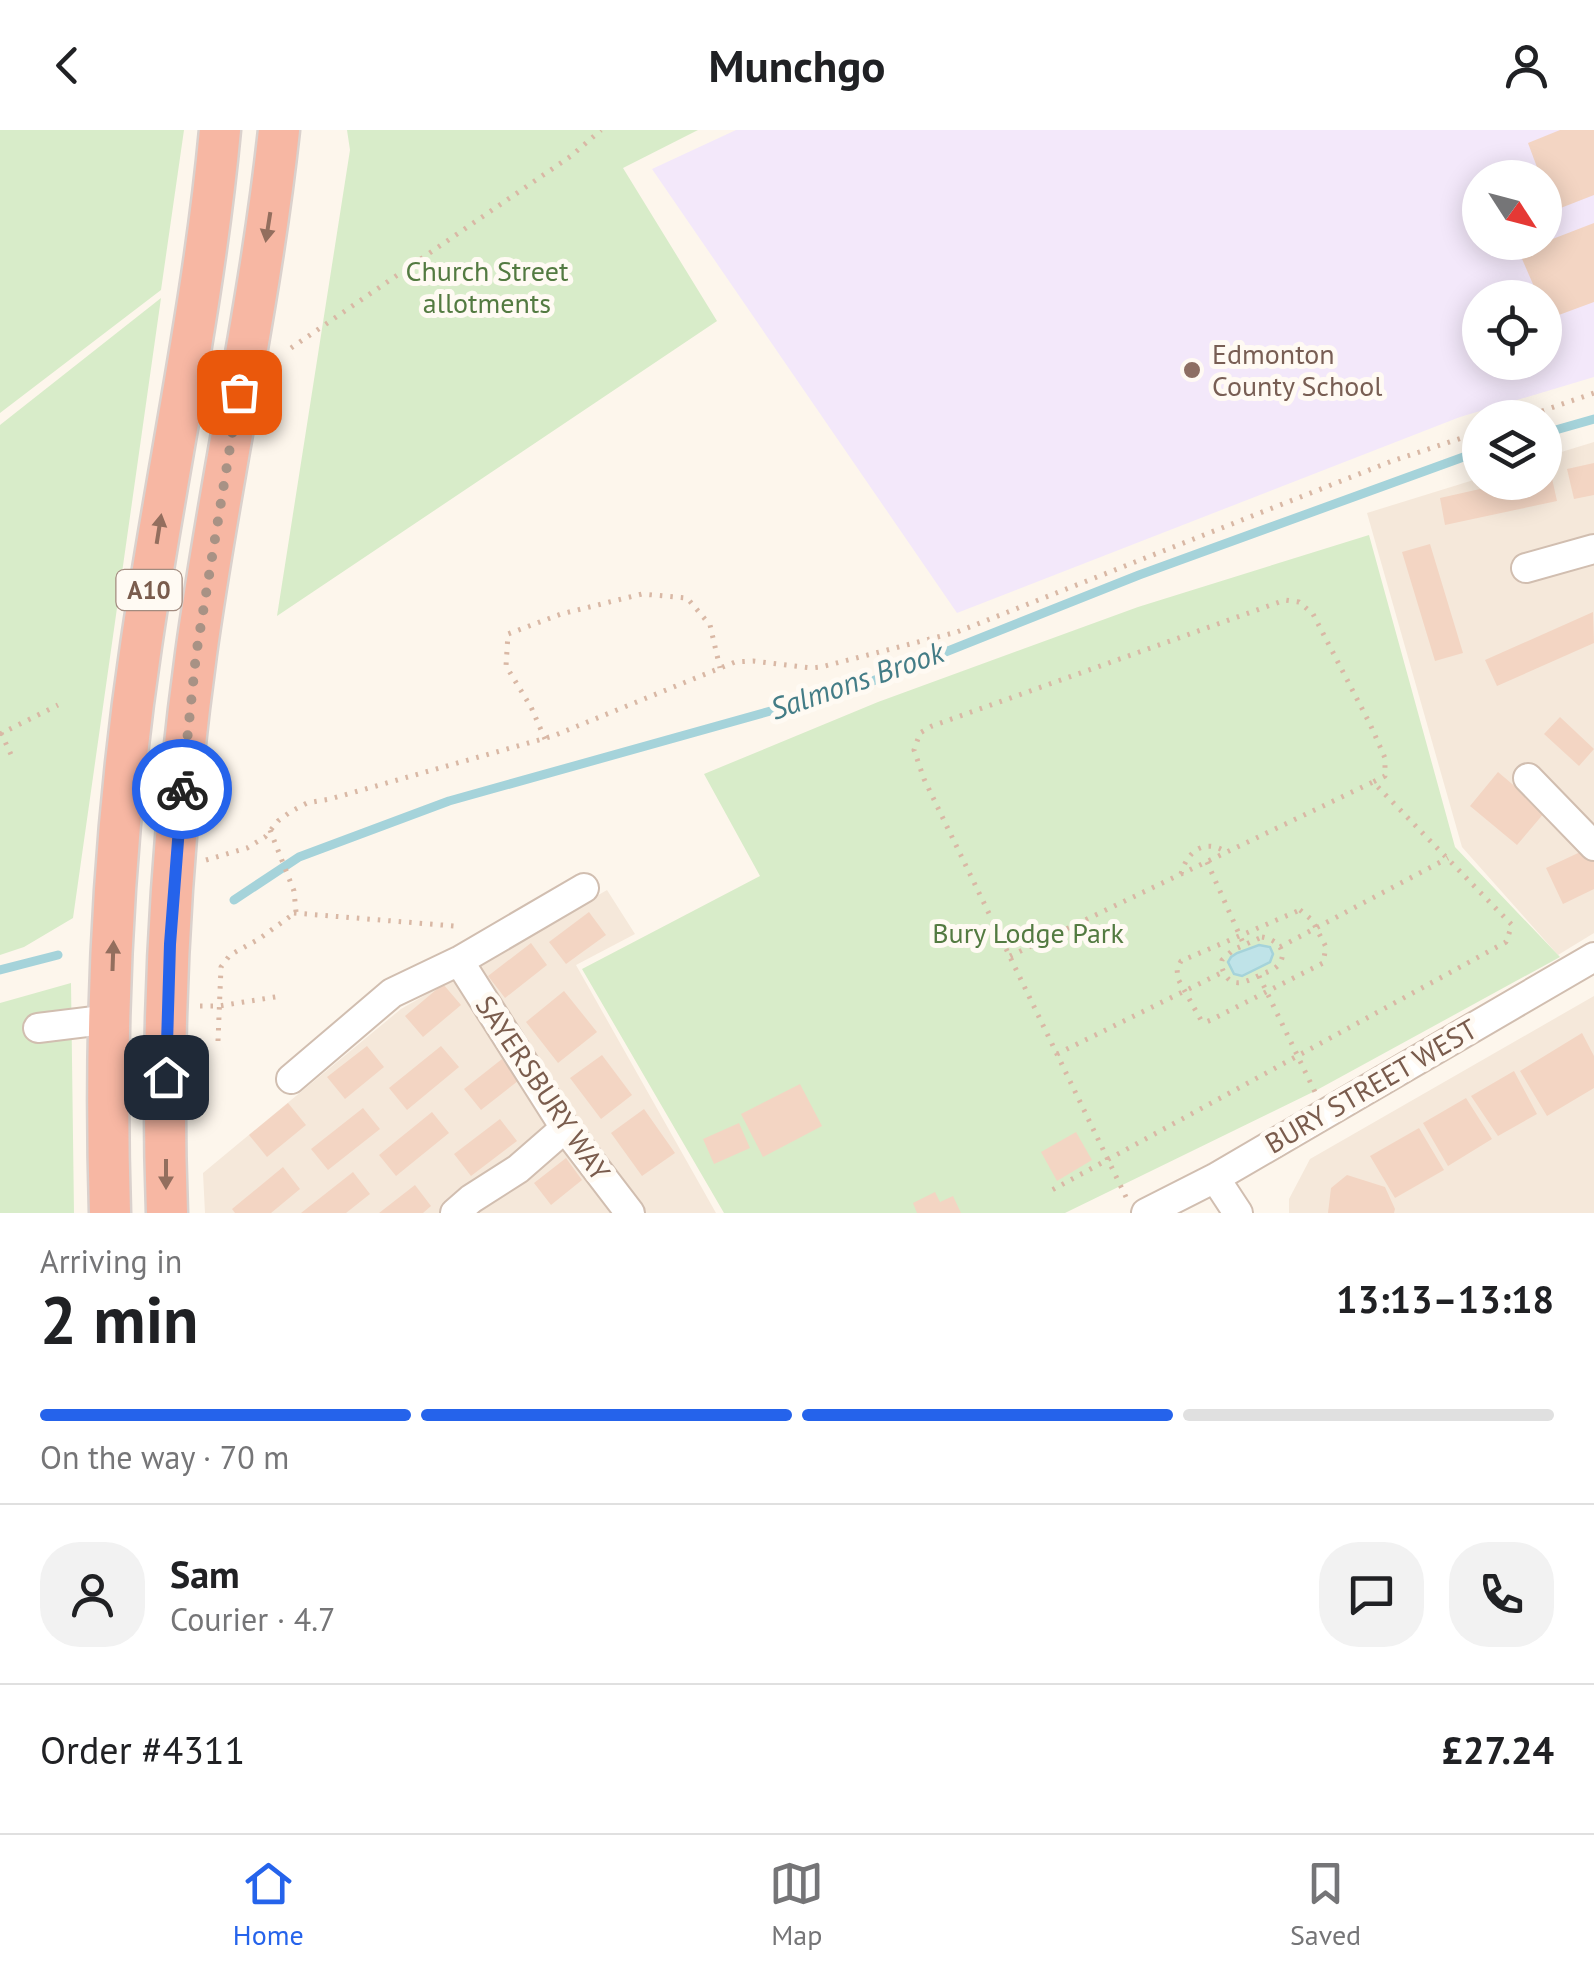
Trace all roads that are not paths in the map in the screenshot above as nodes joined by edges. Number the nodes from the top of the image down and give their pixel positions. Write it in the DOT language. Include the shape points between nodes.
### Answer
graph roads {
  1 [pos="220,130"];
  2 [pos="279,130"];
  3 [pos="1594,549"];
  4 [pos="1526,568"];
  5 [pos="1528,778"];
  6 [pos="1594,846"];
  7 [pos="584,888"];
  8 [pos="467,956"];
  9 [pos="1594,957"];
  10 [pos="111,1019"];
  11 [pos="38,1028"];
  12 [pos="291,1079"];
  13 [pos="566,1128"];
  14 [pos="1215,1178"];
  15 [pos="1138,1208"];
  16 [pos="110,1213"];
  17 [pos="167,1213"];
  18 [pos="455,1213"];
  19 [pos="630,1213"];
  20 [pos="1238,1213"];
  10 -- 1 [label="highway, A10, one-way" via="121,818 140,650"];
  2 -- 17 [label="highway, A10, one-way" via="196,655 178,825 167,1006"];
  3 -- 4 [label="street"];
  5 -- 6 [label="street"];
  7 -- 8 [label="street"];
  8 -- 12 [label="street" via="392,994"];
  8 -- 13 [label="street, SAYERSBURY WAY"];
  9 -- 14 [label="street, BURY STREET WEST"];
  10 -- 11 [label="street"];
  10 -- 16 [label="highway, A10"];
  13 -- 18 [label="street"];
  13 -- 19 [label="street, SAYERSBURY WAY"];
  14 -- 15 [label="street, BURY STREET WEST"];
  14 -- 20 [label="street"];
}
